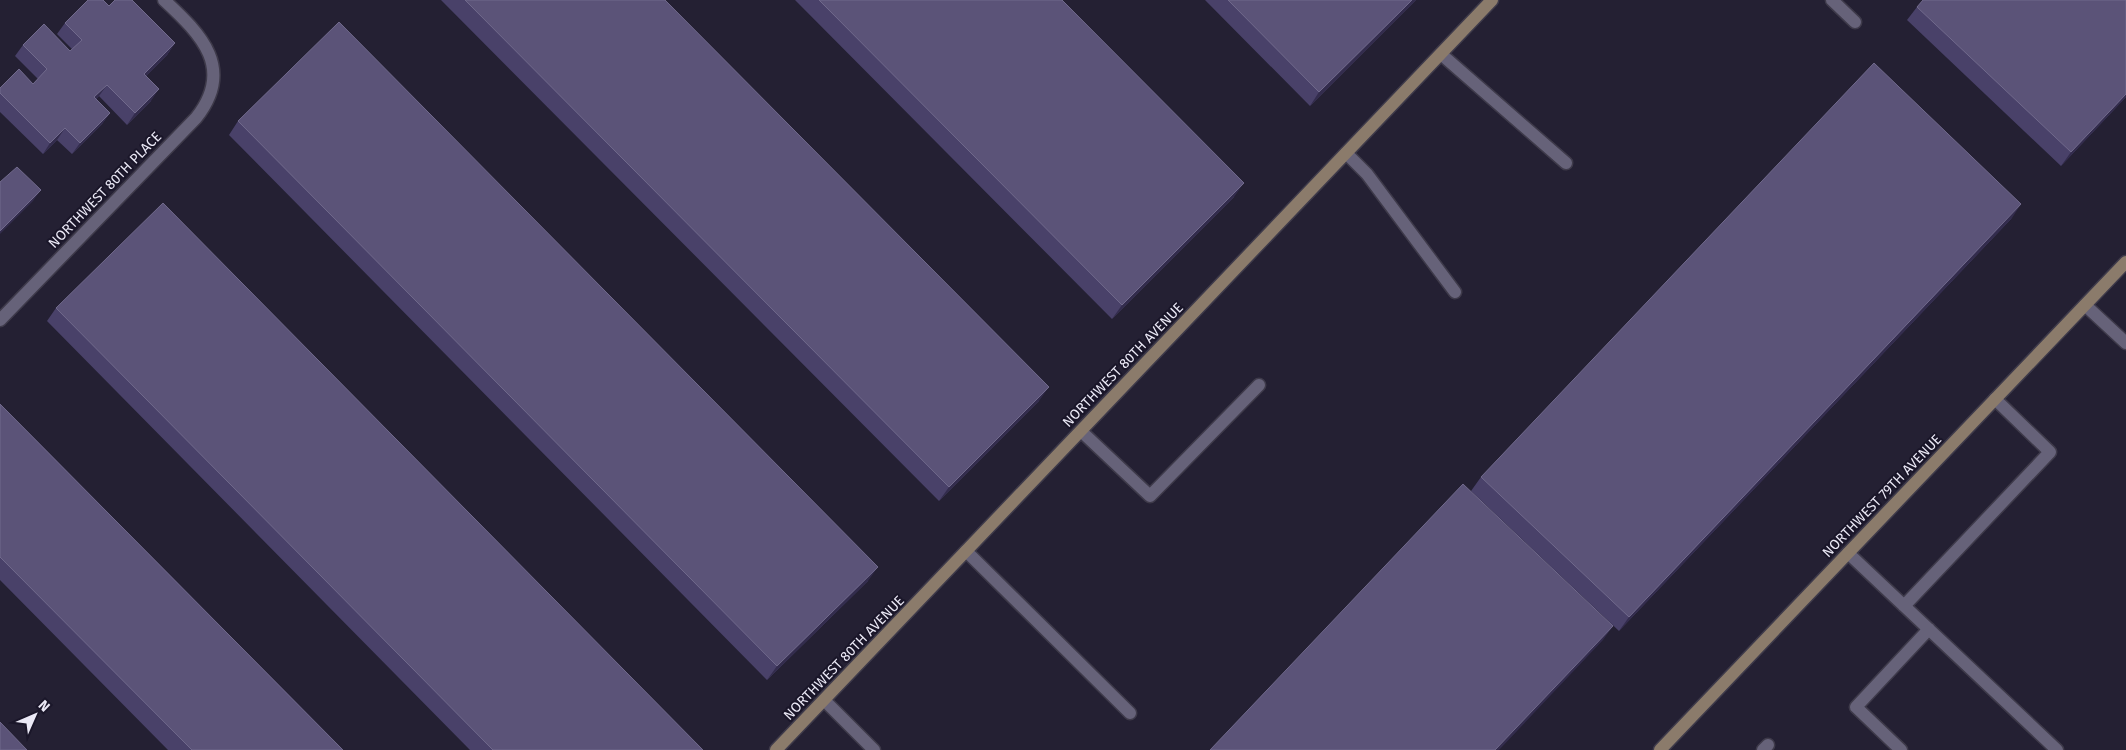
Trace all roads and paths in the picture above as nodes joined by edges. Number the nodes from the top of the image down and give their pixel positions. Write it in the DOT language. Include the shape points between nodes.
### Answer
graph roads {
  1 [pos="164,0"];
  2 [pos="1492,0"];
  3 [pos="1832,0"];
  4 [pos="1855,22"];
  5 [pos="1441,54"];
  6 [pos="1346,154"];
  7 [pos="1566,163"];
  8 [pos="2126,262"];
  9 [pos="1455,292"];
  10 [pos="2085,305"];
  11 [pos="0,320"];
  12 [pos="2126,342"];
  13 [pos="1259,385"];
  14 [pos="1995,399"];
  15 [pos="1081,431"];
  16 [pos="966,551"];
  17 [pos="1848,553"];
  18 [pos="1904,606"];
  19 [pos="1929,629"];
  20 [pos="824,700"];
  21 [pos="1130,713"];
  22 [pos="1664,748"];
  23 [pos="776,750"];
  24 [pos="874,750"];
  25 [pos="1901,750"];
  26 [pos="2057,750"];
  1 -- 11 [label="street, NORTHWEST 80TH PLACE" via="200,37 214,72 211,96 196,118"];
  2 -- 5 [label="street, NORTHWEST 80TH AVENUE"];
  3 -- 4 [label="street"];
  5 -- 6 [label="street, NORTHWEST 80TH AVENUE"];
  5 -- 7 [label="street"];
  6 -- 9 [label="street" via="1367,174"];
  6 -- 15 [label="street, NORTHWEST 80TH AVENUE"];
  8 -- 10 [label="street, NORTHWEST 79TH AVENUE"];
  10 -- 12 [label="street"];
  10 -- 14 [label="street, NORTHWEST 79TH AVENUE"];
  13 -- 15 [label="street" via="1150,496"];
  14 -- 17 [label="street, NORTHWEST 79TH AVENUE"];
  14 -- 18 [label="street" via="2050,452"];
  15 -- 16 [label="street, NORTHWEST 80TH AVENUE"];
  16 -- 20 [label="street, NORTHWEST 80TH AVENUE"];
  16 -- 21 [label="street"];
  17 -- 18 [label="street"];
  17 -- 22 [label="street, NORTHWEST 79TH AVENUE"];
  18 -- 19 [label="street"];
  19 -- 25 [label="street" via="1856,707"];
  19 -- 26 [label="street"];
  20 -- 23 [label="street, NORTHWEST 80TH AVENUE"];
  20 -- 24 [label="street"];
}
